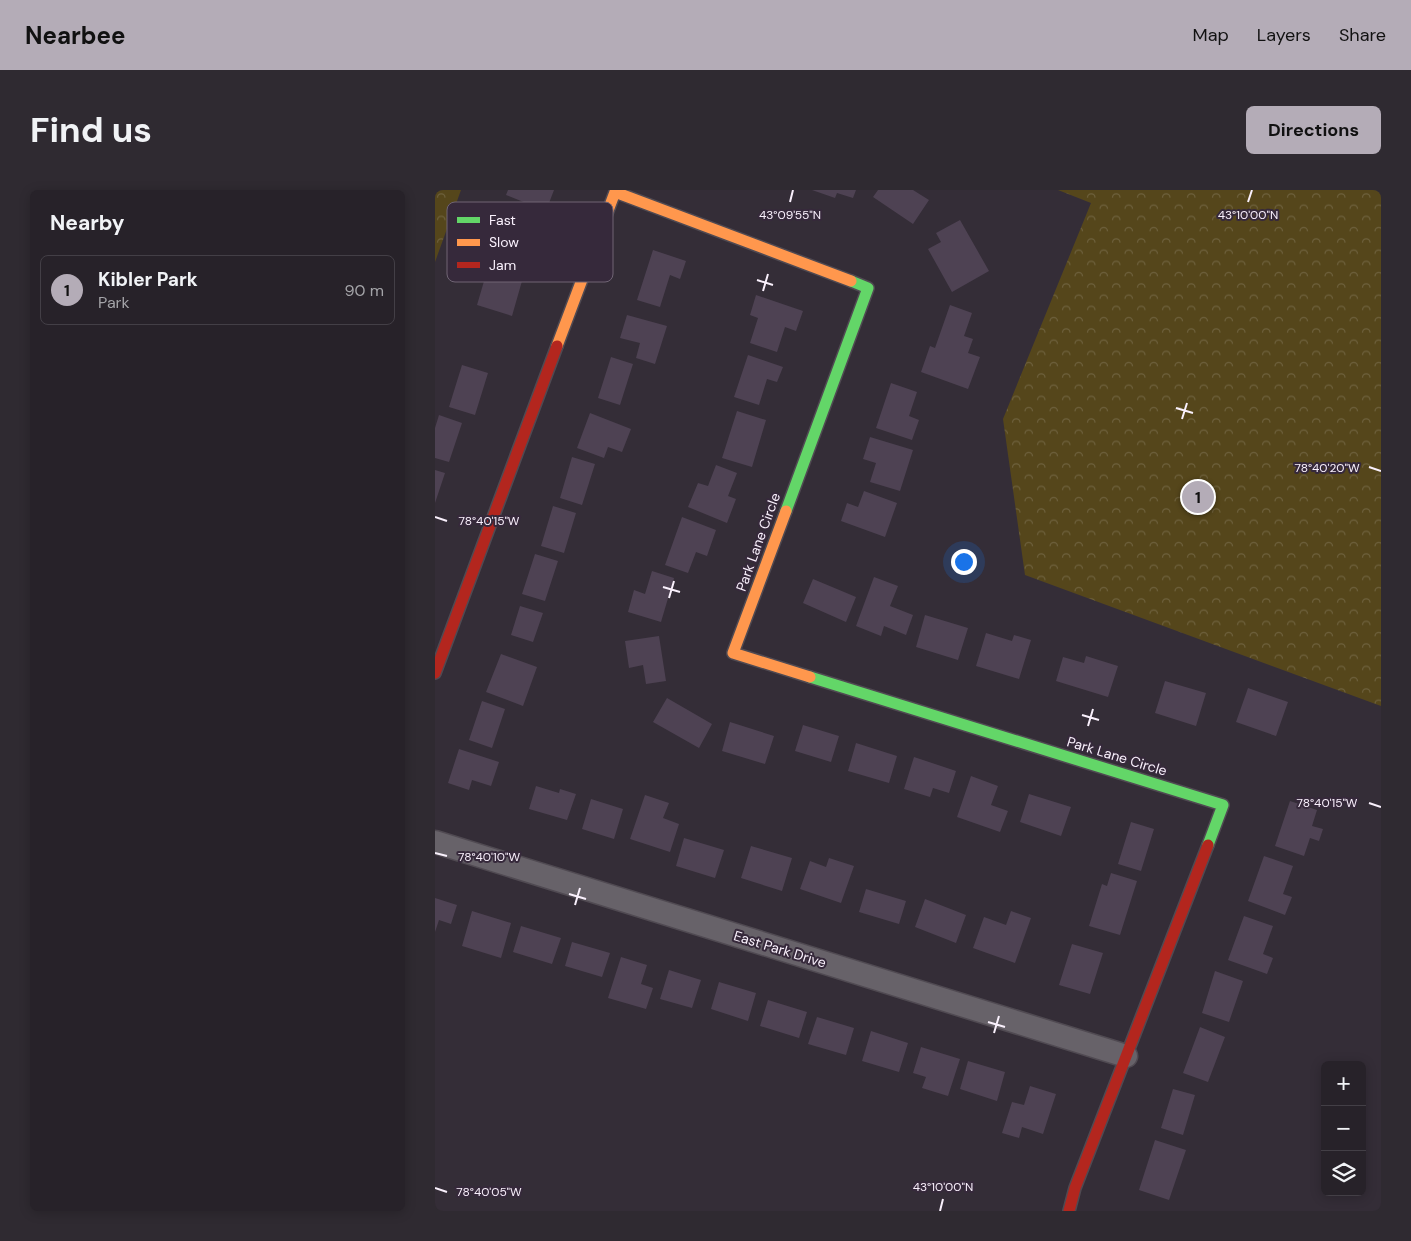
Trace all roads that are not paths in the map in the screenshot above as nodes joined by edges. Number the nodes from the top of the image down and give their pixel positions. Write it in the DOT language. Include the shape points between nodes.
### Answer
graph roads {
  1 [pos="611,202"];
  2 [pos="581,282"];
  3 [pos="435,674"];
  4 [pos="435,842"];
  5 [pos="1126,1056"];
  6 [pos="1069,1211"];
  1 -- 5 [label="street, Park Lane Circle" via="615,192 868,288 733,653 1223,805"];
  2 -- 3 [label="street, Park Lane Circle"];
  4 -- 5 [label="street, East Park Drive"];
  5 -- 6 [label="street, Park Lane Circle"];
}
